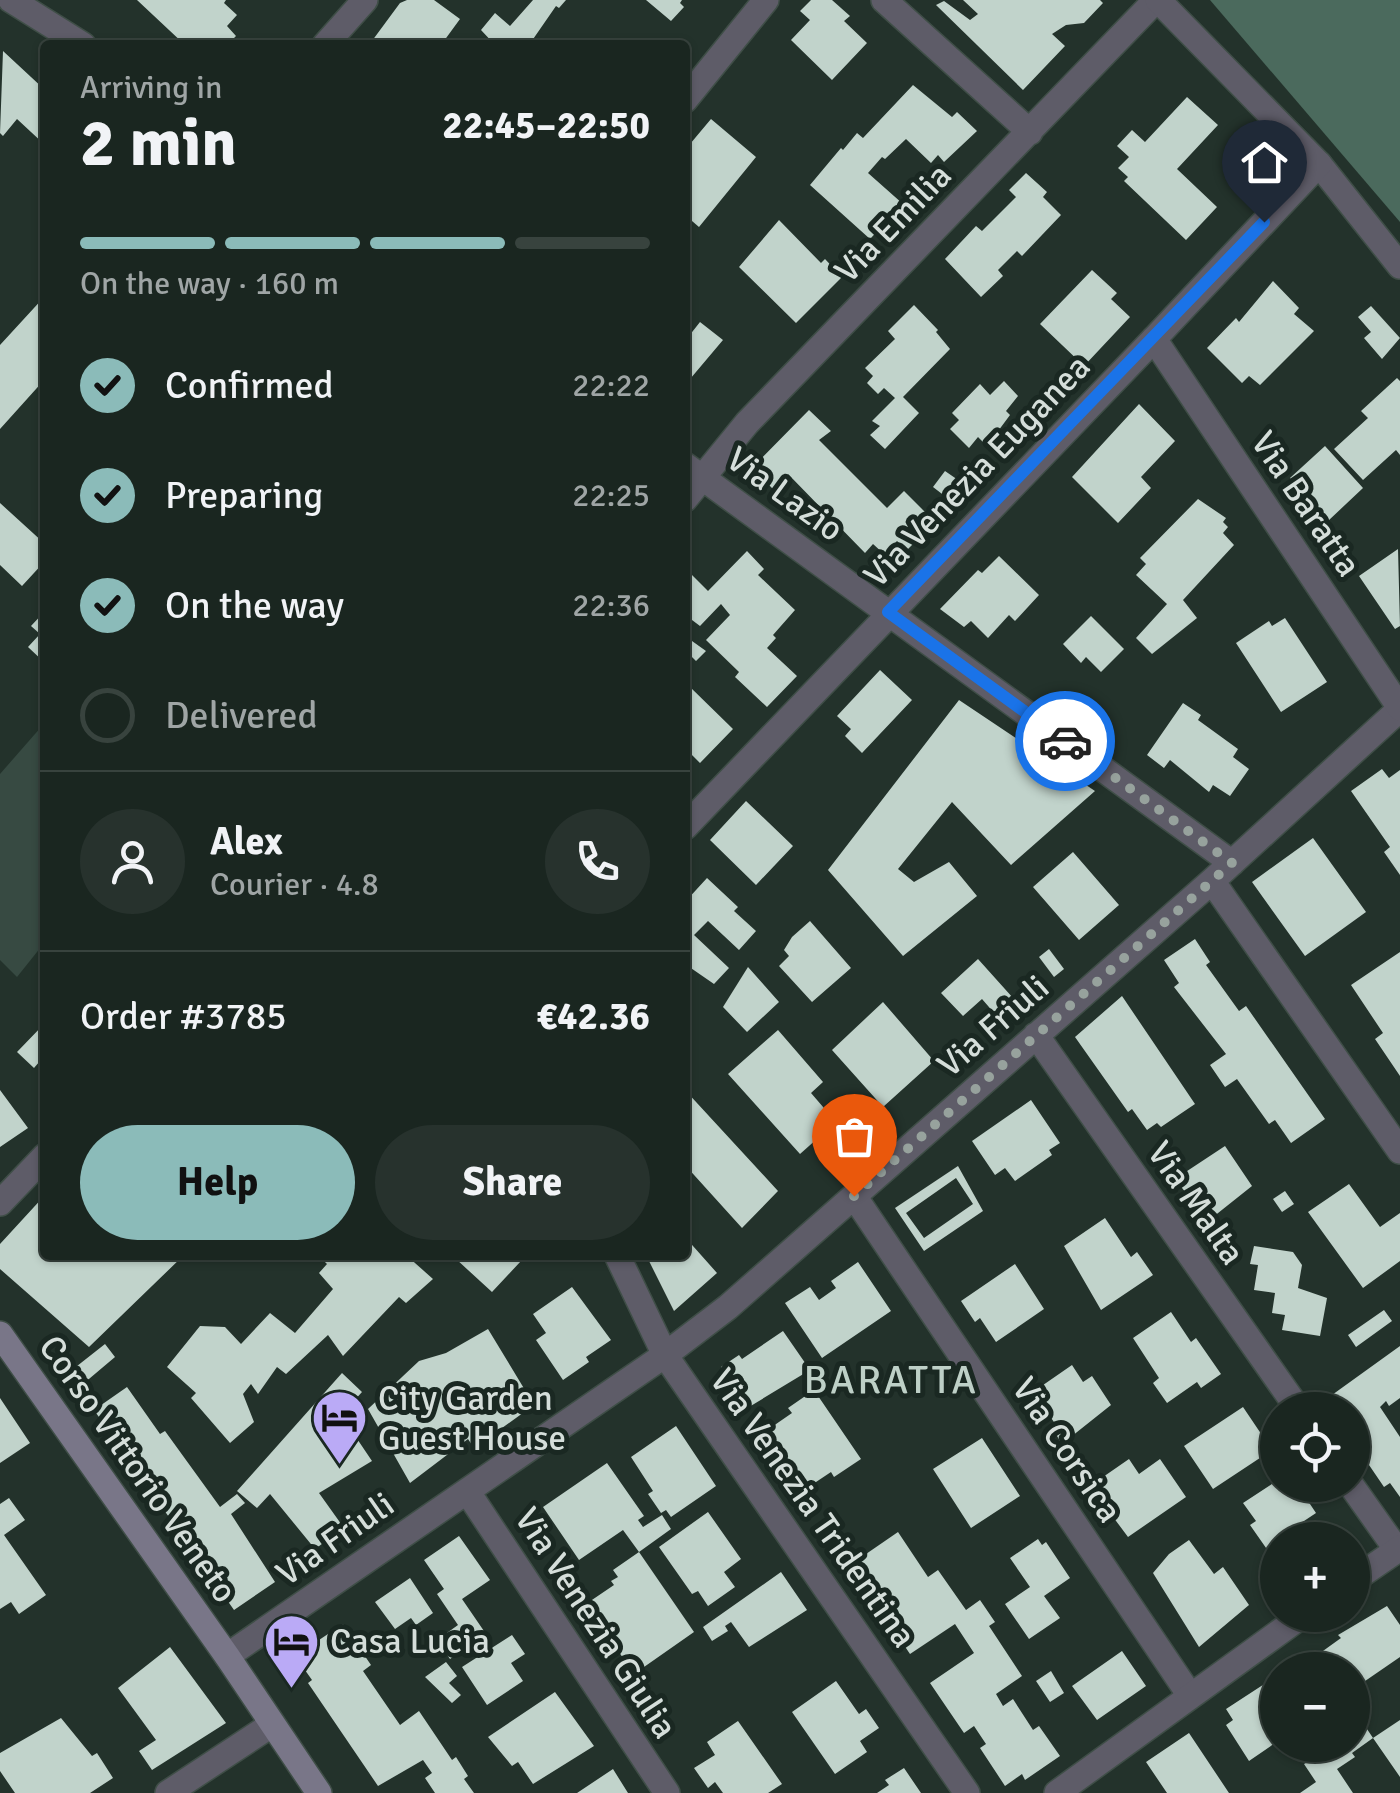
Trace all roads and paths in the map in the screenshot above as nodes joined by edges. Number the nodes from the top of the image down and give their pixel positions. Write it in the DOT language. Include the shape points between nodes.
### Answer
graph roads {
  1 [pos="12,0"];
  2 [pos="365,0"];
  3 [pos="766,0"];
  4 [pos="884,0"];
  5 [pos="1157,0"];
  6 [pos="75,40"];
  7 [pos="329,40"];
  8 [pos="690,94"];
  9 [pos="1030,132"];
  10 [pos="1319,164"];
  11 [pos="1400,266"];
  12 [pos="1154,339"];
  13 [pos="694,471"];
  14 [pos="888,612"];
  15 [pos="1400,708"];
  16 [pos="690,822"];
  17 [pos="1232,863"];
  18 [pos="1212,881"];
  19 [pos="1036,1036"];
  20 [pos="1400,1151"];
  21 [pos="40,1161"];
  22 [pos="854,1196"];
  23 [pos="0,1203"];
  24 [pos="619,1260"];
  25 [pos="0,1334"];
  26 [pos="665,1355"];
  27 [pos="1286,1392"];
  28 [pos="467,1491"];
  29 [pos="1363,1502"];
  30 [pos="1399,1551"];
  31 [pos="1370,1570"];
  32 [pos="1278,1632"];
  33 [pos="228,1656"];
  34 [pos="1189,1694"];
  35 [pos="271,1725"];
  36 [pos="168,1793"];
  37 [pos="319,1793"];
  38 [pos="667,1793"];
  39 [pos="966,1793"];
  40 [pos="1057,1793"];
  1 -- 6 [label="street"];
  2 -- 7 [label="street"];
  3 -- 8 [label="street"];
  4 -- 9 [label="street"];
  5 -- 9 [label="street, Via Emilia"];
  5 -- 10 [label="street"];
  9 -- 13 [label="street, Via Emilia"];
  10 -- 11 [label="street"];
  10 -- 12 [label="street, Via Venezia Euganea"];
  12 -- 14 [label="street, Via Venezia Euganea"];
  12 -- 15 [label="street, Via Baratta"];
  13 -- 14 [label="street, Via Lazio"];
  14 -- 16 [label="street, Via Venezia Euganea"];
  14 -- 17 [label="street, Via Lazio"];
  15 -- 17 [label="street, Via Friuli"];
  17 -- 18 [label="street, Via Friuli"];
  18 -- 19 [label="street, Via Friuli"];
  18 -- 20 [label="street"];
  19 -- 22 [label="street, Via Friuli"];
  19 -- 27 [label="street, Via Malta"];
  21 -- 23 [label="street"];
  22 -- 26 [label="street, Via Friuli"];
  22 -- 34 [label="street, Via Corsica"];
  24 -- 26 [label="street, Via Venezia Tridentina"];
  25 -- 33 [label="main road, Corso Vittorio Veneto"];
  26 -- 28 [label="street, Via Friuli"];
  26 -- 39 [label="street, Via Venezia Tridentina"];
  28 -- 33 [label="street, Via Friuli"];
  28 -- 38 [label="street, Via Venezia Giulia"];
  29 -- 30 [label="street"];
  30 -- 31 [label="street"];
  32 -- 34 [label="street"];
  33 -- 35 [label="main road, Corso Vittorio Veneto"];
  34 -- 40 [label="street"];
  35 -- 36 [label="street"];
  35 -- 37 [label="main road, Corso Vittorio Veneto"];
}
